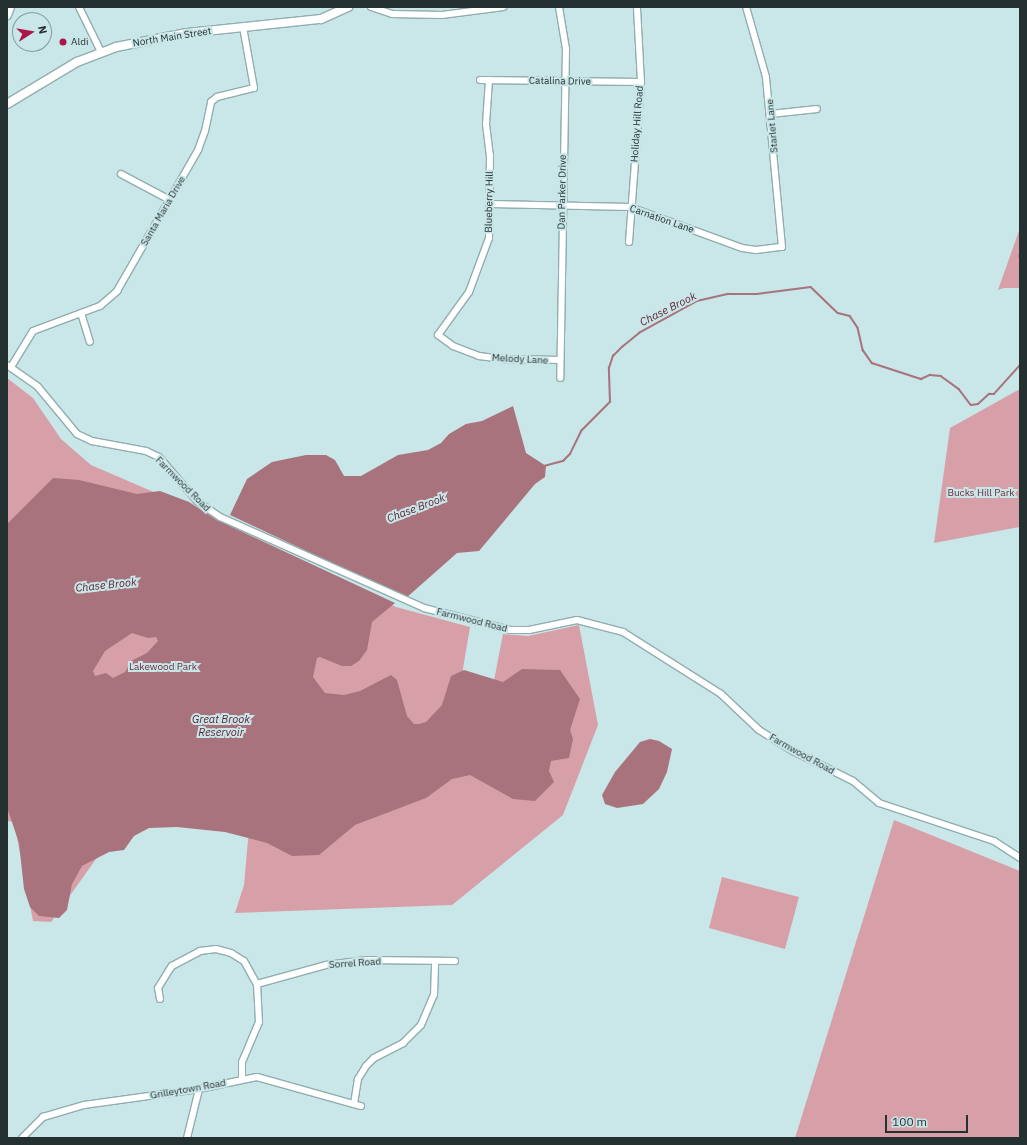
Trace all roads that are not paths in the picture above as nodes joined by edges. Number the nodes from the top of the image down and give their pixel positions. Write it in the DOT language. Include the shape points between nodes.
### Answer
graph roads {
  1 [pos="10,7"];
  2 [pos="79,7"];
  3 [pos="348,7"];
  4 [pos="371,7"];
  5 [pos="503,7"];
  6 [pos="559,7"];
  7 [pos="637,7"];
  8 [pos="746,7"];
  9 [pos="7,15"];
  10 [pos="243,27"];
  11 [pos="101,52"];
  12 [pos="480,80"];
  13 [pos="489,80"];
  14 [pos="565,81"];
  15 [pos="641,82"];
  16 [pos="7,104"];
  17 [pos="817,109"];
  18 [pos="771,114"];
  19 [pos="121,174"];
  20 [pos="170,200"];
  21 [pos="491,204"];
  22 [pos="561,204"];
  23 [pos="630,207"];
  24 [pos="629,242"];
  25 [pos="782,247"];
  26 [pos="81,313"];
  27 [pos="438,335"];
  28 [pos="90,342"];
  29 [pos="560,360"];
  30 [pos="9,366"];
  31 [pos="560,378"];
  32 [pos="1020,858"];
  33 [pos="455,961"];
  34 [pos="435,962"];
  35 [pos="257,984"];
  36 [pos="160,999"];
  37 [pos="242,1079"];
  38 [pos="199,1089"];
  39 [pos="22,1138"];
  40 [pos="187,1138"];
  1 -- 9 [label="main road"];
  2 -- 11 [label="street"];
  3 -- 10 [label="main road, North Main Street" via="321,19"];
  4 -- 5 [label="street" via="392,14 442,15"];
  6 -- 14 [label="street, Dan Parker Drive" via="566,49"];
  7 -- 15 [label="street, Holiday Hill Road"];
  8 -- 18 [label="street, Starlet Lane" via="766,77"];
  10 -- 11 [label="main road, North Main Street" via="138,42"];
  10 -- 20 [label="street, Santa Maria Drive" via="254,88 217,97 211,102 200,145"];
  11 -- 16 [label="main road, North Main Street" via="70,65"];
  12 -- 13 [label="street, Catalina Drive"];
  13 -- 14 [label="street, Catalina Drive"];
  13 -- 21 [label="street, Blueberry Hill" via="486,124 490,155"];
  14 -- 15 [label="street, Catalina Drive"];
  14 -- 22 [label="street, Dan Parker Drive"];
  15 -- 23 [label="street, Holiday Hill Road"];
  17 -- 18 [label="street"];
  18 -- 25 [label="street, Starlet Lane"];
  19 -- 20 [label="street"];
  20 -- 26 [label="street, Santa Maria Drive" via="114,295 104,304"];
  21 -- 22 [label="street, Carnation Lane"];
  21 -- 27 [label="street, Blueberry Hill" via="489,238 481,264 469,292"];
  22 -- 23 [label="street, Carnation Lane"];
  22 -- 29 [label="street, Dan Parker Drive"];
  23 -- 24 [label="street, Holiday Hill Road"];
  23 -- 25 [label="street, Carnation Lane" via="742,248 756,250"];
  26 -- 28 [label="street"];
  26 -- 30 [label="street, Santa Maria Drive" via="33,331"];
  27 -- 29 [label="street, Melody Lane" via="453,346 479,356"];
  29 -- 31 [label="street, Dan Parker Drive"];
  30 -- 32 [label="street, Farmwood Road" via="38,388 77,434 92,441 146,451 159,457 197,501 220,517 424,608 510,630 529,630 577,620 623,632 721,694 759,730 793,751 853,781 879,803 994,841"];
  33 -- 34 [label="street, Sorrel Road"];
  34 -- 35 [label="street, Sorrel Road" via="367,960 326,964"];
  34 -- 37 [label="street, Grilleytown Road" via="434,995 421,1025 403,1043 374,1058 366,1066 358,1079 358,1105 257,1077"];
  35 -- 36 [label="street" via="248,966 231,953 216,949 200,951 172,966 158,988"];
  35 -- 37 [label="street" via="260,1022 242,1062"];
  37 -- 38 [label="street, Grilleytown Road"];
  38 -- 39 [label="street, Grilleytown Road" via="84,1105 43,1117"];
  38 -- 40 [label="street"];
}
